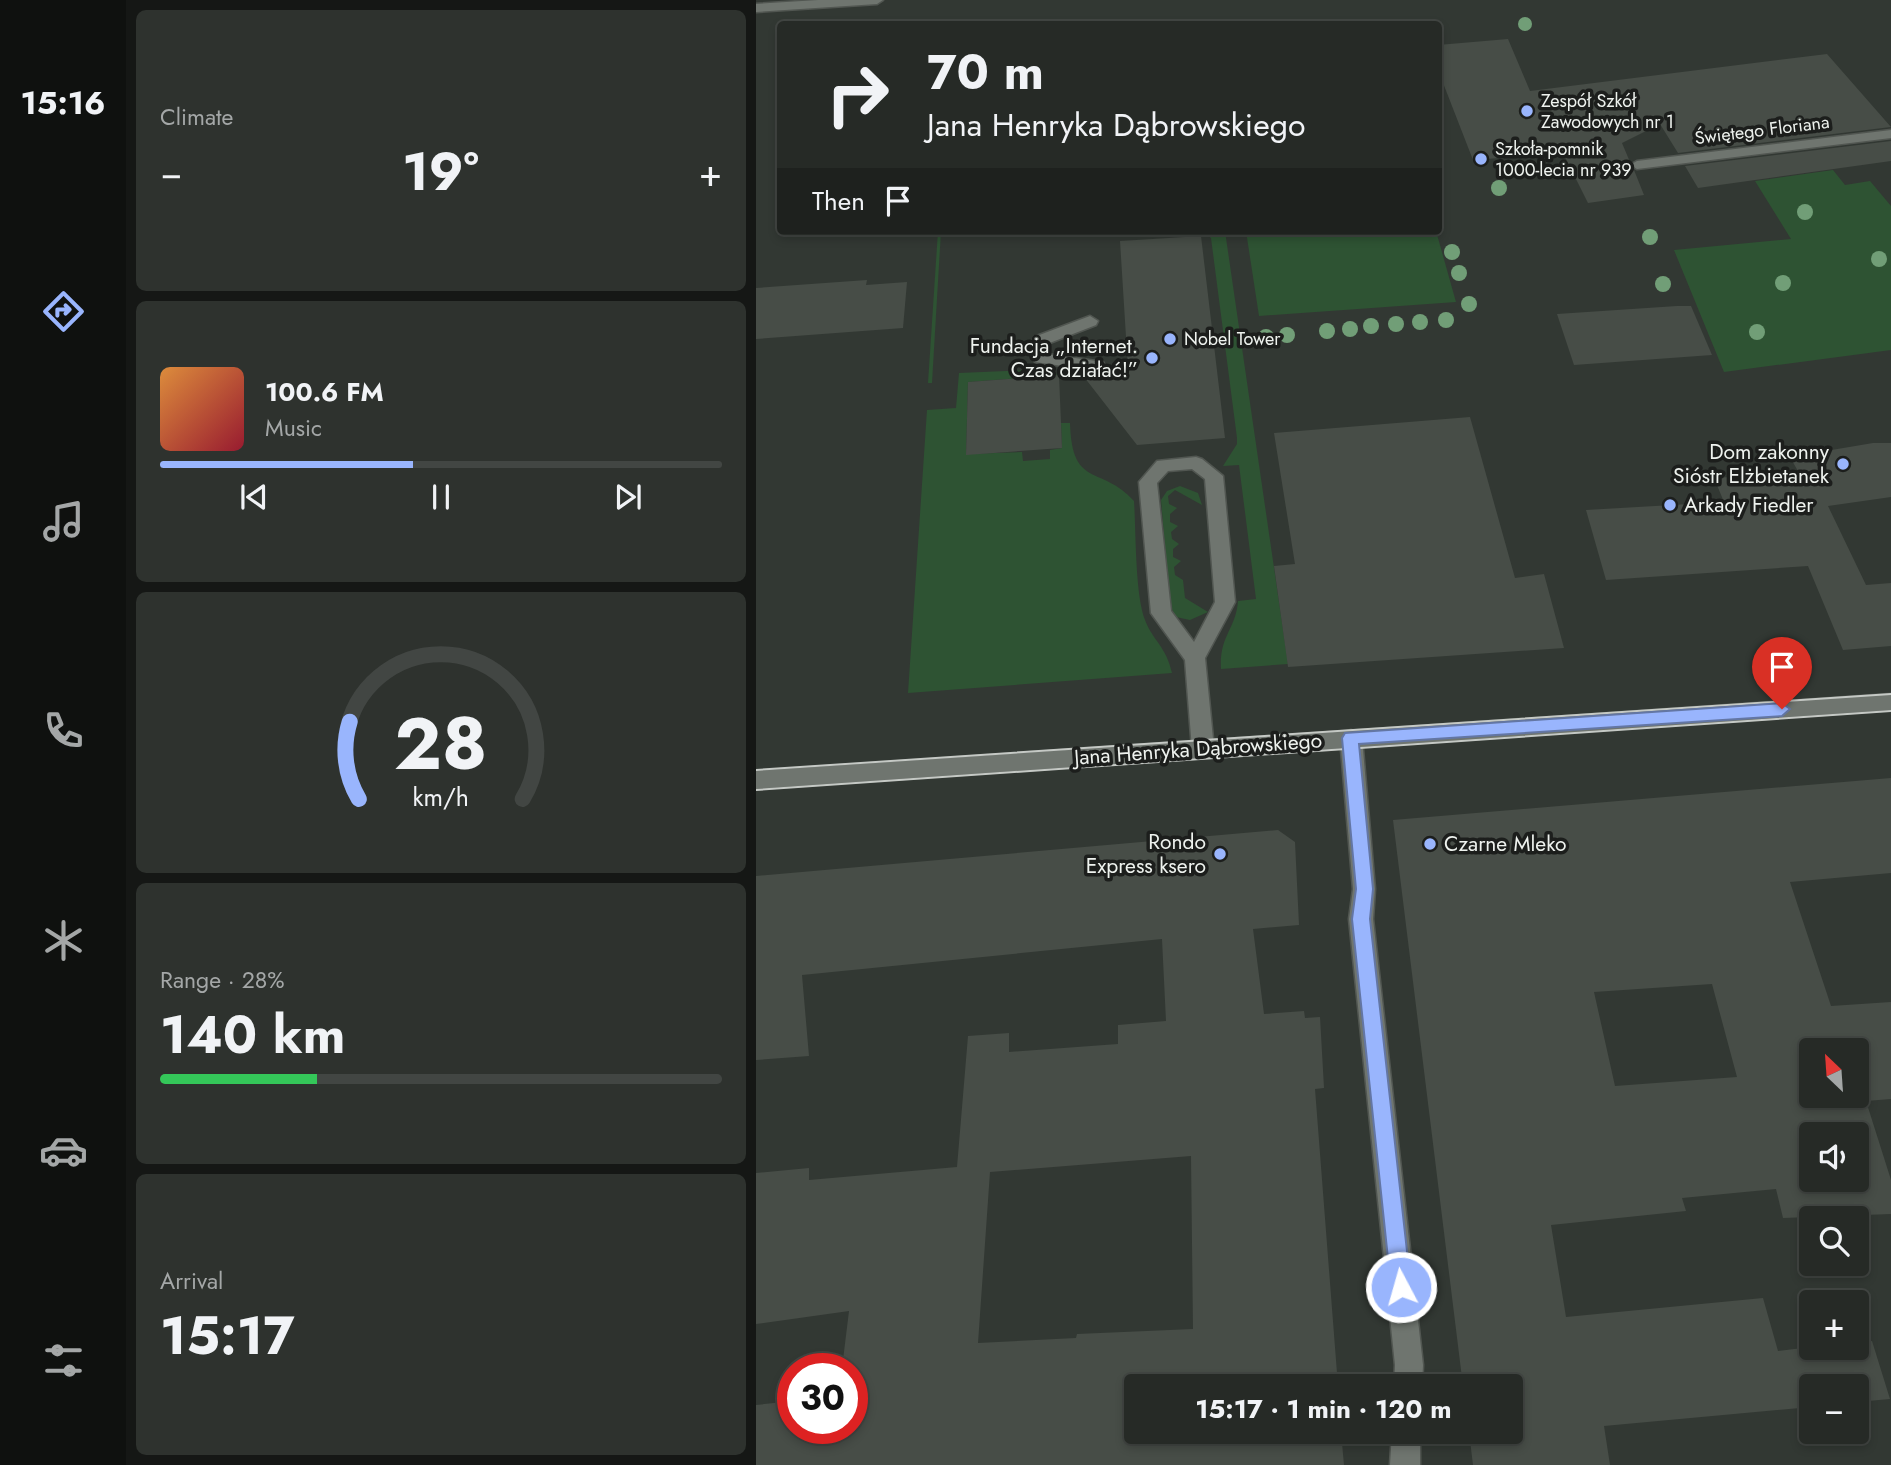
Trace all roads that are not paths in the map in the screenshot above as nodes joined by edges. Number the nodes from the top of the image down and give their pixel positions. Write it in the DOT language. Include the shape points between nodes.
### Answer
graph roads {
  1 [pos="877,0"];
  2 [pos="756,8"];
  3 [pos="1891,134"];
  4 [pos="1637,165"];
  5 [pos="1090,320"];
  6 [pos="1097,366"];
  7 [pos="1195,657"];
  8 [pos="1891,702"];
  9 [pos="1350,738"];
  10 [pos="1203,748"];
  11 [pos="756,780"];
  12 [pos="1409,1374"];
  13 [pos="1406,1444"];
  14 [pos="1405,1465"];
  1 -- 2 [label="street"];
  3 -- 4 [label="street, Świętego Floriana"];
  5 -- 6 [label="street" via="1040,341 1037,350 1041,358"];
  7 -- 7 [label="street" via="1225,601 1214,476 1196,463 1163,465 1148,482 1161,613"];
  7 -- 10 [label="street"];
  8 -- 9 [label="street, Jana Henryka Dąbrowskiego"];
  9 -- 10 [label="street, Jana Henryka Dąbrowskiego"];
  9 -- 12 [label="street" via="1364,889 1361,919"];
  10 -- 11 [label="street, Jana Henryka Dąbrowskiego"];
  13 -- 14 [label="street"];
}
